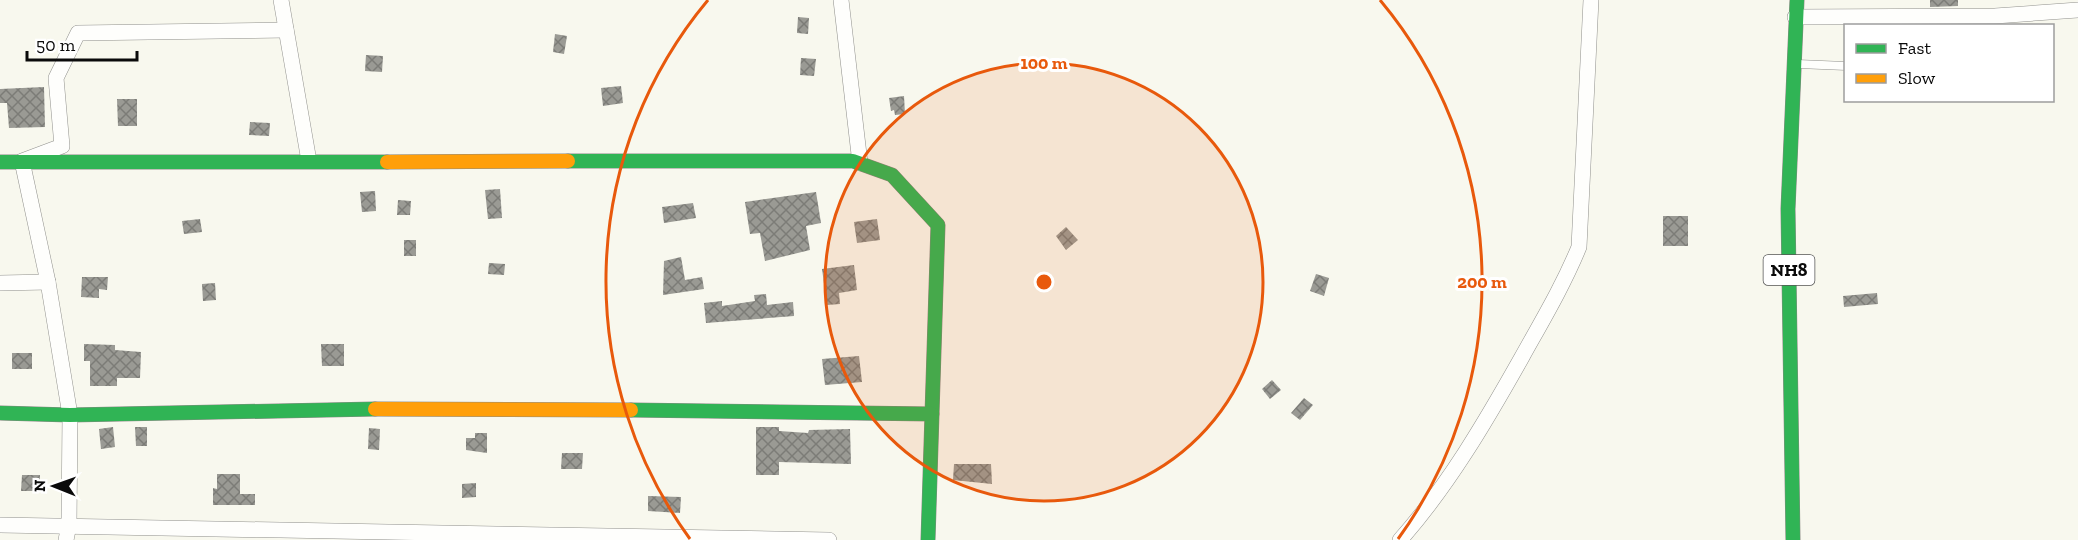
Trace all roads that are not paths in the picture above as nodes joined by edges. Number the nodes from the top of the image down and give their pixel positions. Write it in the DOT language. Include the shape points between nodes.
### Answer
graph roads {
  1 [pos="281,0"];
  2 [pos="841,0"];
  3 [pos="1591,0"];
  4 [pos="1797,0"];
  5 [pos="2078,10"];
  6 [pos="1795,17"];
  7 [pos="286,30"];
  8 [pos="1793,64"];
  9 [pos="1844,66"];
  10 [pos="22,161"];
  11 [pos="309,161"];
  12 [pos="0,162"];
  13 [pos="860,164"];
  14 [pos="48,282"];
  15 [pos="0,283"];
  16 [pos="0,413"];
  17 [pos="932,414"];
  18 [pos="70,415"];
  19 [pos="0,525"];
  20 [pos="68,533"];
  21 [pos="443,536"];
  22 [pos="829,540"];
  23 [pos="928,540"];
  24 [pos="1400,540"];
  25 [pos="1793,540"];
  1 -- 7 [label="street"];
  2 -- 13 [label="street"];
  3 -- 24 [label="street" via="1579,247 1567,276 1495,405 1437,494"];
  4 -- 6 [label="main road, NH8"];
  5 -- 6 [label="street" via="1995,16"];
  6 -- 8 [label="main road, NH8"];
  7 -- 10 [label="street" via="78,33 56,78 62,146"];
  7 -- 11 [label="street"];
  8 -- 9 [label="lane"];
  8 -- 25 [label="main road, NH8" via="1788,209"];
  10 -- 11 [label="main road"];
  10 -- 12 [label="main road"];
  10 -- 14 [label="street"];
  11 -- 13 [label="main road"];
  13 -- 17 [label="main road" via="892,175 938,225"];
  14 -- 15 [label="street"];
  14 -- 18 [label="street"];
  16 -- 18 [label="main road"];
  17 -- 18 [label="main road" via="452,408"];
  17 -- 23 [label="main road"];
  18 -- 20 [label="street"];
  19 -- 20 [label="street"];
  20 -- 21 [label="street"];
  21 -- 22 [label="street"];
}
